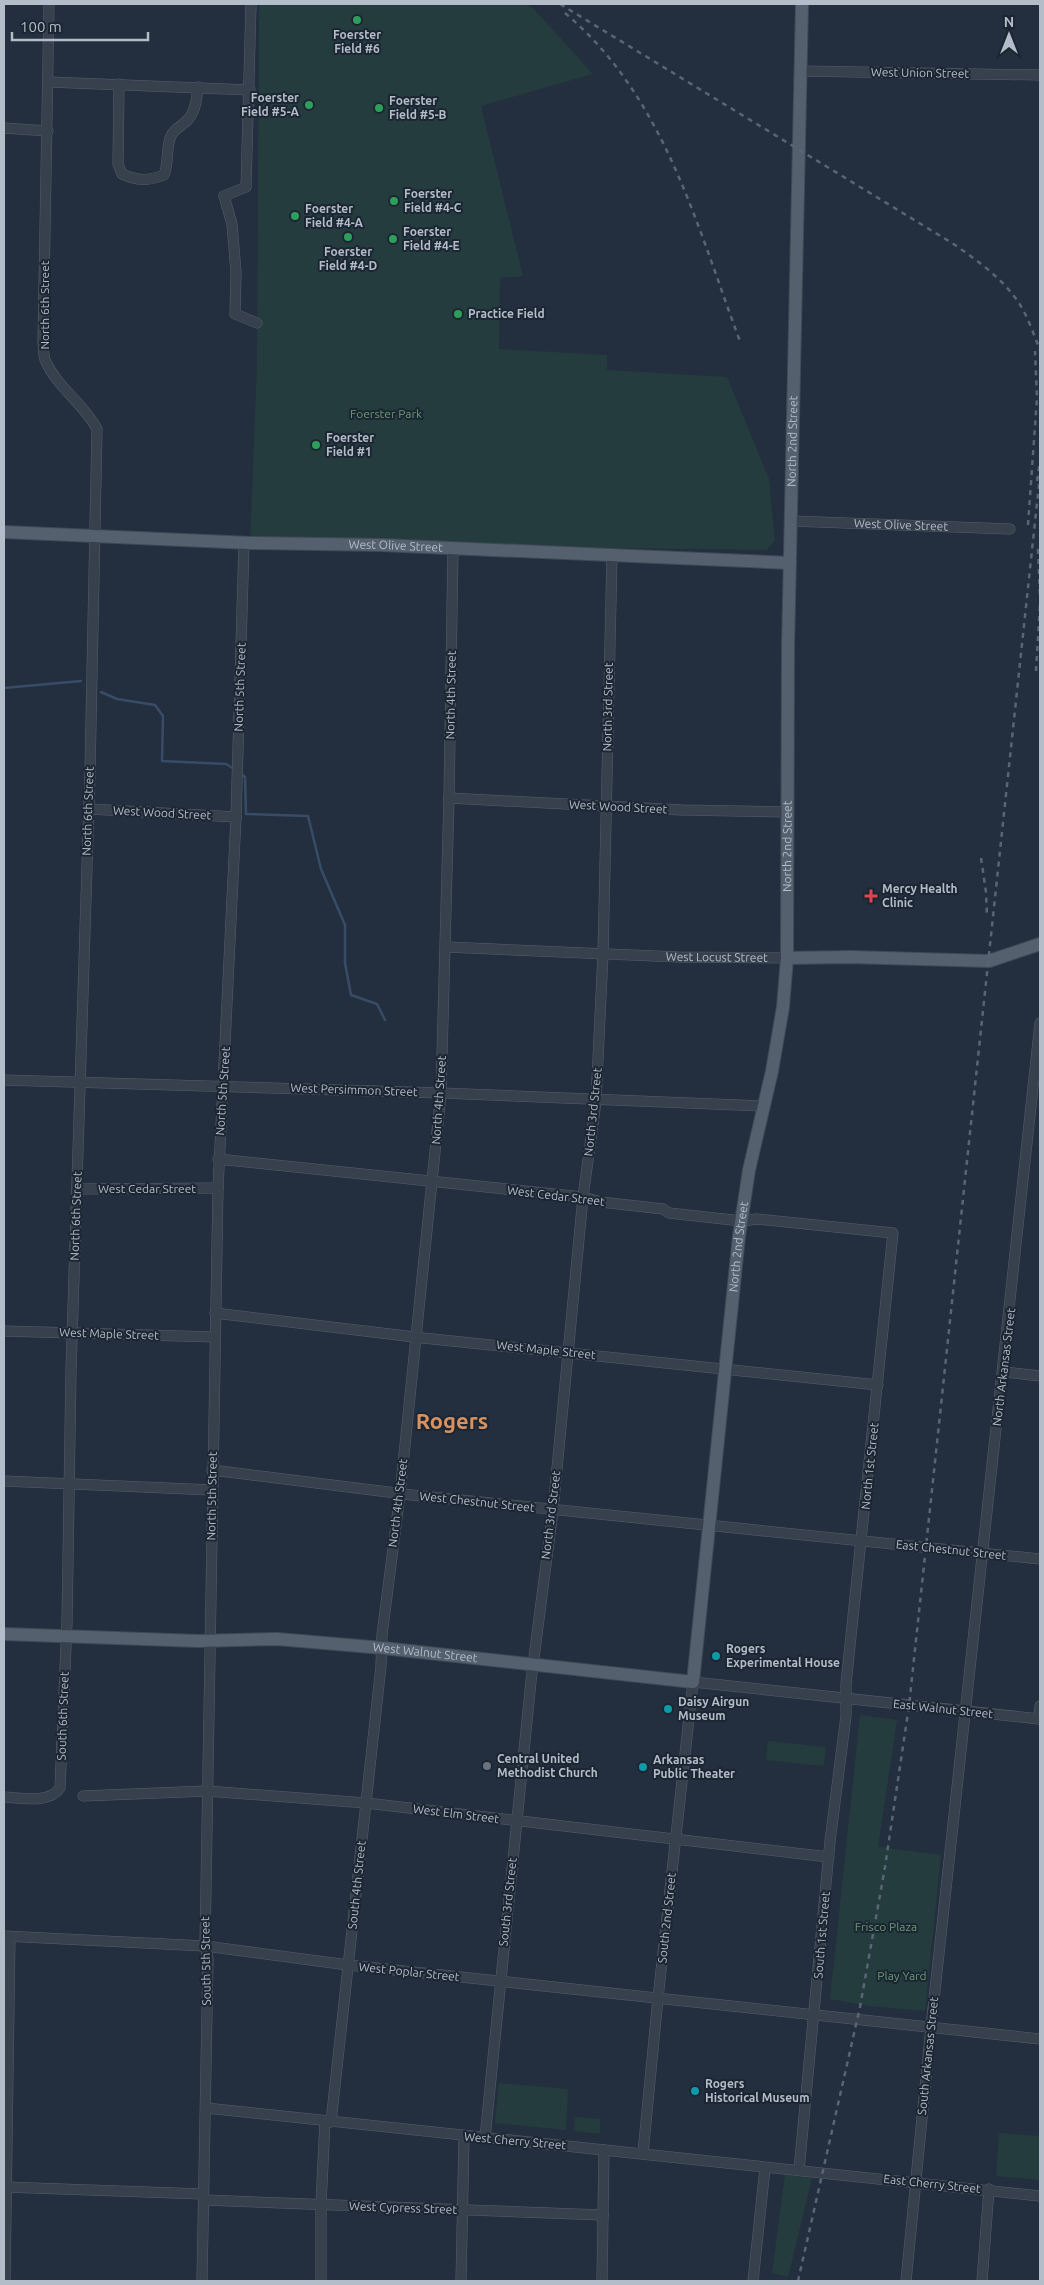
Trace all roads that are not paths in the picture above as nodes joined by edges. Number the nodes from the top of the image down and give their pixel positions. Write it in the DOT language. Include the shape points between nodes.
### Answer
graph roads {
  1 [pos="49,4"];
  2 [pos="251,4"];
  3 [pos="802,4"];
  4 [pos="800,71"];
  5 [pos="1040,75"];
  6 [pos="49,82"];
  7 [pos="119,84"];
  8 [pos="198,87"];
  9 [pos="250,90"];
  10 [pos="4,128"];
  11 [pos="48,131"];
  12 [pos="257,323"];
  13 [pos="791,521"];
  14 [pos="1010,529"];
  15 [pos="4,532"];
  16 [pos="94,535"];
  17 [pos="244,542"];
  18 [pos="452,549"];
  19 [pos="612,555"];
  20 [pos="790,563"];
  21 [pos="449,798"];
  22 [pos="606,806"];
  23 [pos="88,809"];
  24 [pos="788,812"];
  25 [pos="236,818"];
  26 [pos="1040,944"];
  27 [pos="446,947"];
  28 [pos="602,954"];
  29 [pos="787,958"];
  30 [pos="1040,1023"];
  31 [pos="4,1080"];
  32 [pos="80,1084"];
  33 [pos="224,1087"];
  34 [pos="441,1093"];
  35 [pos="596,1101"];
  36 [pos="763,1106"];
  37 [pos="218,1159"];
  38 [pos="431,1182"];
  39 [pos="218,1188"];
  40 [pos="77,1189"];
  41 [pos="583,1197"];
  42 [pos="742,1221"];
  43 [pos="893,1233"];
  44 [pos="215,1314"];
  45 [pos="4,1331"];
  46 [pos="73,1333"];
  47 [pos="415,1336"];
  48 [pos="215,1338"];
  49 [pos="569,1353"];
  50 [pos="726,1368"];
  51 [pos="1004,1372"];
  52 [pos="1040,1376"];
  53 [pos="878,1385"];
  54 [pos="212,1470"];
  55 [pos="4,1481"];
  56 [pos="69,1483"];
  57 [pos="212,1490"];
  58 [pos="400,1494"];
  59 [pos="553,1510"];
  60 [pos="708,1525"];
  61 [pos="862,1542"];
  62 [pos="982,1552"];
  63 [pos="1040,1559"];
  64 [pos="4,1634"];
  65 [pos="66,1636"];
  66 [pos="211,1641"];
  67 [pos="383,1648"];
  68 [pos="533,1666"];
  69 [pos="693,1682"];
  70 [pos="846,1700"];
  71 [pos="1040,1706"];
  72 [pos="966,1711"];
  73 [pos="1040,1719"];
  74 [pos="207,1790"];
  75 [pos="82,1796"];
  76 [pos="4,1797"];
  77 [pos="366,1803"];
  78 [pos="516,1821"];
  79 [pos="676,1839"];
  80 [pos="829,1857"];
  81 [pos="7,1937"];
  82 [pos="205,1946"];
  83 [pos="348,1965"];
  84 [pos="500,1982"];
  85 [pos="658,1998"];
  86 [pos="814,2015"];
  87 [pos="931,2027"];
  88 [pos="1040,2039"];
  89 [pos="206,2108"];
  90 [pos="328,2121"];
  91 [pos="464,2137"];
  92 [pos="485,2138"];
  93 [pos="604,2150"];
  94 [pos="643,2153"];
  95 [pos="765,2168"];
  96 [pos="799,2170"];
  97 [pos="824,2173"];
  98 [pos="915,2182"];
  99 [pos="6,2187"];
  100 [pos="989,2189"];
  101 [pos="1040,2196"];
  102 [pos="204,2197"];
  103 [pos="321,2205"];
  104 [pos="462,2210"];
  105 [pos="603,2215"];
  106 [pos="5,2281"];
  107 [pos="202,2281"];
  108 [pos="320,2281"];
  109 [pos="461,2281"];
  110 [pos="602,2281"];
  111 [pos="753,2281"];
  112 [pos="906,2281"];
  113 [pos="982,2281"];
  1 -- 6 [label="street, North 6th Street"];
  2 -- 9 [label="street"];
  3 -- 4 [label="main road, North 2nd Street"];
  4 -- 5 [label="street, West Union Street"];
  4 -- 13 [label="main road, North 2nd Street"];
  6 -- 7 [label="street"];
  6 -- 11 [label="street, North 6th Street"];
  7 -- 8 [label="street"];
  7 -- 8 [label="street" via="118,164 122,174 133,179 150,180 164,175 169,163 169,139 174,130 190,118 197,103"];
  8 -- 9 [label="street"];
  9 -- 12 [label="street" via="246,187 224,196 232,224 235,314"];
  10 -- 11 [label="street"];
  11 -- 16 [label="street, North 6th Street" via="45,361 57,381 98,429"];
  13 -- 14 [label="street, West Olive Street"];
  13 -- 20 [label="main road, North 2nd Street"];
  15 -- 16 [label="main road, West Olive Street"];
  16 -- 17 [label="main road, West Olive Street"];
  16 -- 23 [label="street, North 6th Street"];
  17 -- 18 [label="main road, West Olive Street"];
  17 -- 25 [label="street, North 5th Street"];
  18 -- 19 [label="main road, West Olive Street"];
  18 -- 21 [label="street, North 4th Street"];
  19 -- 20 [label="main road, West Olive Street"];
  19 -- 22 [label="street, North 3rd Street"];
  20 -- 24 [label="main road, North 2nd Street"];
  21 -- 22 [label="street, West Wood Street"];
  21 -- 27 [label="street, North 4th Street"];
  22 -- 24 [label="street, West Wood Street"];
  22 -- 28 [label="street, North 3rd Street"];
  23 -- 25 [label="street, West Wood Street"];
  23 -- 32 [label="street, North 6th Street"];
  24 -- 29 [label="main road, North 2nd Street"];
  25 -- 33 [label="street, North 5th Street"];
  26 -- 29 [label="main road, West Locust Street" via="989,961"];
  27 -- 28 [label="street, West Locust Street"];
  27 -- 34 [label="street, North 4th Street"];
  28 -- 29 [label="street, West Locust Street"];
  28 -- 35 [label="street, North 3rd Street"];
  29 -- 36 [label="main road, North 2nd Street" via="783,1007"];
  30 -- 51 [label="street, North Arkansas Street"];
  31 -- 32 [label="street, West Persimmon Street"];
  32 -- 33 [label="street, West Persimmon Street"];
  32 -- 40 [label="street, North 6th Street"];
  33 -- 34 [label="street, West Persimmon Street"];
  33 -- 37 [label="street, North 5th Street"];
  34 -- 35 [label="street, West Persimmon Street"];
  34 -- 38 [label="street, North 4th Street"];
  35 -- 36 [label="street, West Persimmon Street"];
  35 -- 41 [label="street, North 3rd Street"];
  36 -- 42 [label="main road, North 2nd Street"];
  37 -- 38 [label="street, West Cedar Street"];
  37 -- 39 [label="street, North 5th Street"];
  38 -- 41 [label="street, West Cedar Street"];
  38 -- 47 [label="street, North 4th Street"];
  39 -- 40 [label="street, West Cedar Street"];
  39 -- 44 [label="street, North 5th Street"];
  40 -- 46 [label="street, North 6th Street"];
  41 -- 42 [label="street, West Cedar Street" via="663,1209 669,1213"];
  41 -- 49 [label="street, North 3rd Street"];
  42 -- 43 [label="street, West Cedar Street" via="757,1219"];
  42 -- 50 [label="main road, North 2nd Street"];
  43 -- 53 [label="street, North 1st Street"];
  44 -- 47 [label="street, West Maple Street"];
  44 -- 48 [label="street, North 5th Street"];
  45 -- 46 [label="street, West Maple Street"];
  46 -- 48 [label="street, West Maple Street"];
  46 -- 56 [label="street, North 6th Street"];
  47 -- 49 [label="street, West Maple Street"];
  47 -- 58 [label="street, North 4th Street"];
  48 -- 54 [label="street, North 5th Street"];
  49 -- 50 [label="street, West Maple Street"];
  49 -- 59 [label="street, North 3rd Street"];
  50 -- 53 [label="street, West Maple Street"];
  50 -- 60 [label="main road, North 2nd Street"];
  51 -- 52 [label="street"];
  51 -- 62 [label="street, North Arkansas Street"];
  53 -- 61 [label="street, North 1st Street"];
  54 -- 57 [label="street, North 5th Street"];
  54 -- 58 [label="street, West Chestnut Street"];
  55 -- 56 [label="street"];
  56 -- 57 [label="street"];
  56 -- 65 [label="street, North 6th Street"];
  57 -- 66 [label="street, North 5th Street"];
  58 -- 59 [label="street, West Chestnut Street"];
  58 -- 67 [label="street, North 4th Street"];
  59 -- 60 [label="street, West Chestnut Street"];
  59 -- 68 [label="street, North 3rd Street"];
  60 -- 61 [label="street, West Chestnut Street"];
  60 -- 69 [label="main road, North 2nd Street"];
  61 -- 62 [label="street, East Chestnut Street"];
  61 -- 70 [label="street, North 1st Street"];
  62 -- 63 [label="street, East Chestnut Street"];
  62 -- 72 [label="street, North Arkansas Street"];
  64 -- 65 [label="main road, West Walnut Street"];
  65 -- 66 [label="main road, West Walnut Street"];
  65 -- 76 [label="street, South 6th Street" via="60,1788 56,1795 44,1798"];
  66 -- 67 [label="main road, West Walnut Street" via="276,1639"];
  66 -- 74 [label="street, South 5th Street"];
  67 -- 68 [label="main road, West Walnut Street"];
  67 -- 77 [label="street, South 4th Street"];
  68 -- 69 [label="main road, West Walnut Street"];
  68 -- 78 [label="street, South 3rd Street"];
  69 -- 70 [label="street, West Walnut Street"];
  69 -- 79 [label="street, South 2nd Street"];
  70 -- 72 [label="street, East Walnut Street"];
  70 -- 80 [label="street, South 1st Street"];
  71 -- 73 [label="street"];
  72 -- 73 [label="street, East Walnut Street"];
  72 -- 87 [label="street, South Arkansas Street"];
  74 -- 75 [label="street, West Elm Street"];
  74 -- 77 [label="street, West Elm Street"];
  74 -- 82 [label="street, South 5th Street"];
  77 -- 78 [label="street, West Elm Street"];
  77 -- 83 [label="street, South 4th Street"];
  78 -- 79 [label="street, West Elm Street"];
  78 -- 84 [label="street, South 3rd Street"];
  79 -- 80 [label="street, West Elm Street"];
  79 -- 85 [label="street, South 2nd Street"];
  80 -- 86 [label="street, South 1st Street"];
  81 -- 82 [label="street, West Poplar Street"];
  81 -- 99 [label="street"];
  82 -- 83 [label="street, West Poplar Street"];
  82 -- 89 [label="street, South 5th Street" via="208,1958"];
  83 -- 84 [label="street, West Poplar Street"];
  83 -- 90 [label="street, South 4th Street"];
  84 -- 85 [label="street, West Poplar Street"];
  84 -- 92 [label="street, South 3rd Street"];
  85 -- 86 [label="street, West Poplar Street"];
  85 -- 94 [label="street, South 2nd Street"];
  86 -- 87 [label="street, West Poplar Street"];
  86 -- 96 [label="street, South 1st Street"];
  87 -- 88 [label="street, West Poplar Street"];
  87 -- 98 [label="street, South Arkansas Street"];
  89 -- 90 [label="street, West Cherry Street"];
  89 -- 102 [label="street, South 5th Street"];
  90 -- 91 [label="street, West Cherry Street"];
  90 -- 103 [label="street, South 4th Street"];
  91 -- 92 [label="street, West Cherry Street"];
  91 -- 104 [label="street"];
  92 -- 93 [label="street, West Cherry Street"];
  93 -- 94 [label="street, West Cherry Street"];
  93 -- 105 [label="street"];
  94 -- 95 [label="street, West Cherry Street"];
  95 -- 96 [label="street, West Cherry Street"];
  95 -- 111 [label="street"];
  96 -- 97 [label="street, West Cherry Street"];
  97 -- 98 [label="street, East Cherry Street"];
  98 -- 100 [label="street, East Cherry Street"];
  98 -- 112 [label="street, South Arkansas Street"];
  99 -- 102 [label="street, West Cypress Street"];
  99 -- 106 [label="street"];
  100 -- 101 [label="street, East Cherry Street"];
  100 -- 113 [label="street"];
  102 -- 103 [label="street, West Cypress Street"];
  102 -- 107 [label="street, South 5th Street"];
  103 -- 104 [label="street, West Cypress Street"];
  103 -- 108 [label="street, South 4th Street"];
  104 -- 105 [label="street, West Cypress Street"];
  104 -- 109 [label="street"];
  105 -- 110 [label="street"];
}
